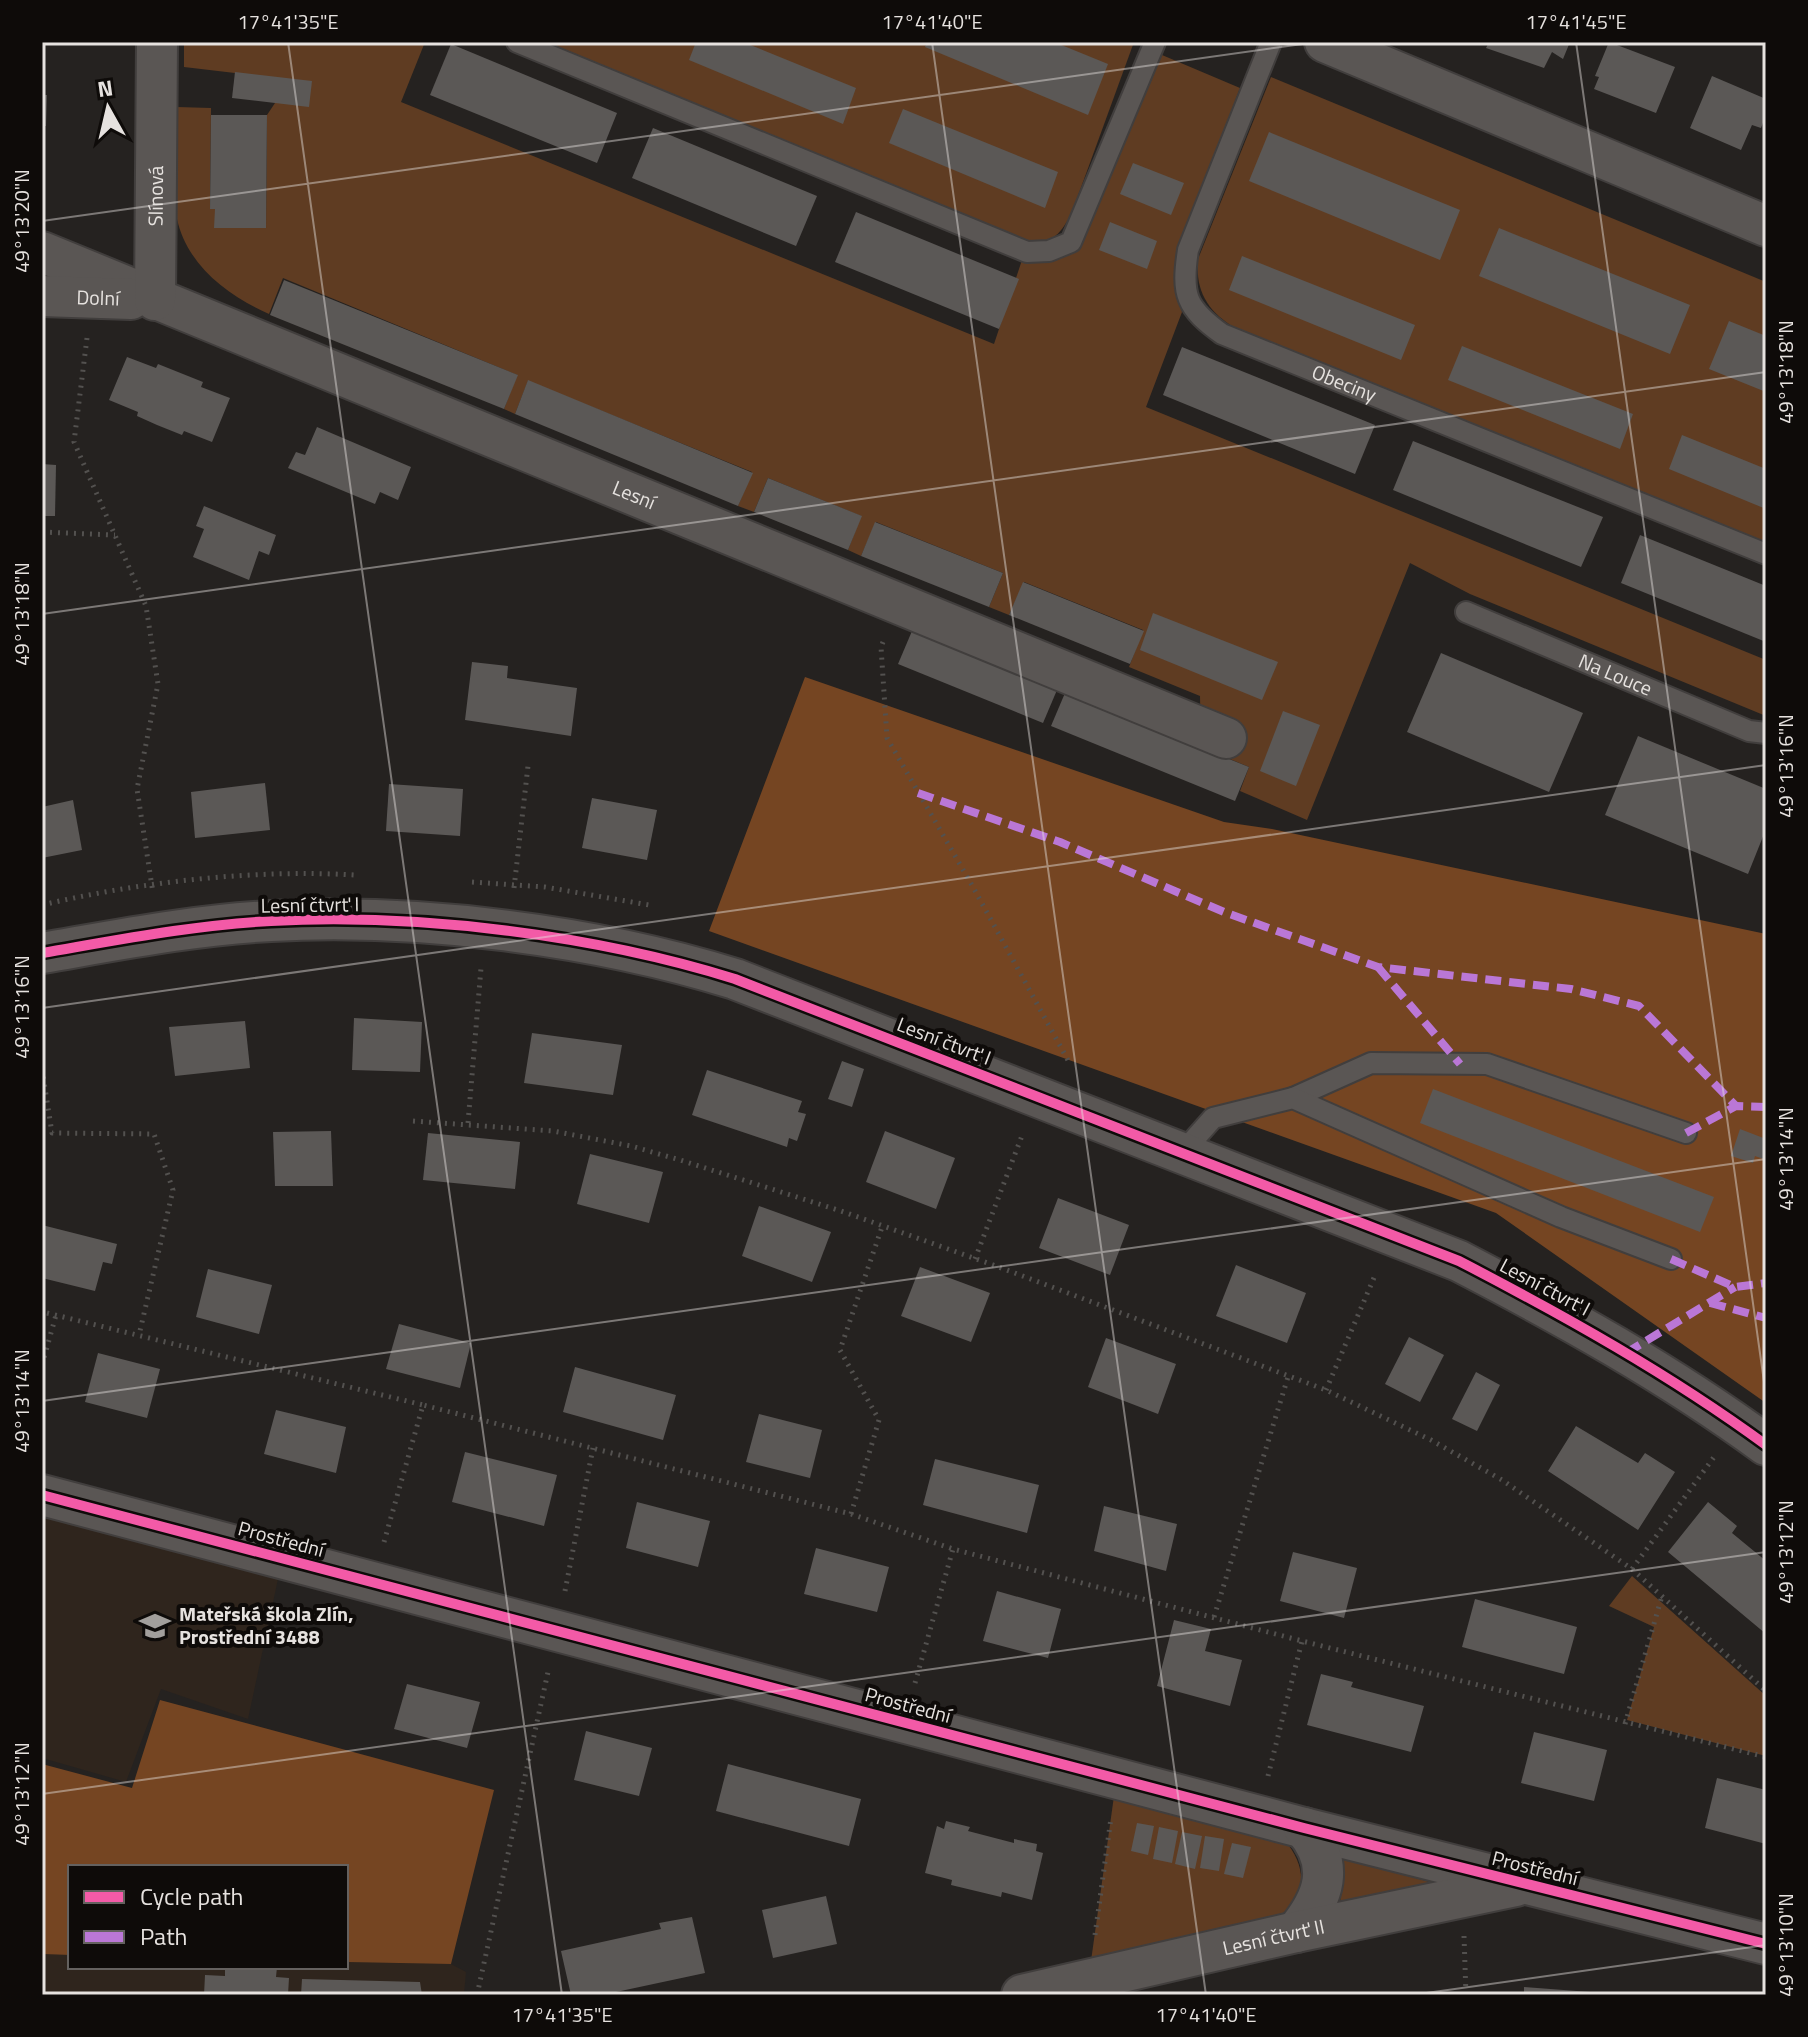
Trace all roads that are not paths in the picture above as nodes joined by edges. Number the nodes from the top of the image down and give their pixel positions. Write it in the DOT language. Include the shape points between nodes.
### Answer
graph roads {
  1 [pos="157,42"];
  2 [pos="517,42"];
  3 [pos="1155,42"];
  4 [pos="1271,42"];
  5 [pos="1325,42"];
  6 [pos="1766,226"];
  7 [pos="42,252"];
  8 [pos="42,296"];
  9 [pos="155,300"];
  10 [pos="1766,554"];
  11 [pos="1466,612"];
  12 [pos="1766,733"];
  13 [pos="1226,738"];
  14 [pos="42,953"];
  15 [pos="1293,1098"];
  16 [pos="1686,1133"];
  17 [pos="1182,1153"];
  18 [pos="1671,1259"];
  19 [pos="1752,1434"];
  20 [pos="42,1495"];
  21 [pos="1304,1828"];
  22 [pos="1524,1884"];
  23 [pos="1296,1932"];
  24 [pos="1766,1944"];
  25 [pos="1022,1995"];
  1 -- 9 [label="street, Slínová"];
  2 -- 3 [label="lane" via="1027,252 1071,242"];
  4 -- 10 [label="lane, Obeciny" via="1188,250 1184,275 1197,316 1222,334"];
  5 -- 6 [label="street"];
  7 -- 9 [label="street, Lesní"];
  8 -- 9 [label="street, Dolní"];
  9 -- 13 [label="street, Lesní"];
  11 -- 12 [label="lane, Na Louce" via="1749,731"];
  14 -- 17 [label="street, Lesní čtvrť I" via="156,933 271,921 429,924 495,944 580,942 735,979"];
  15 -- 16 [label="lane" via="1371,1063 1487,1064"];
  15 -- 17 [label="lane" via="1213,1118"];
  15 -- 18 [label="lane" via="1561,1217"];
  17 -- 19 [label="street, Lesní čtvrť I" via="1459,1261 1626,1353"];
  20 -- 21 [label="street, Prostřední" via="372,1581 553,1649 1117,1778"];
  21 -- 22 [label="street, Prostřední"];
  21 -- 23 [label="street" via="1321,1856 1322,1883 1314,1910"];
  22 -- 23 [label="street, Lesní čtvrť II"];
  22 -- 24 [label="street, Prostřední"];
  23 -- 25 [label="street, Lesní čtvrť II"];
}
